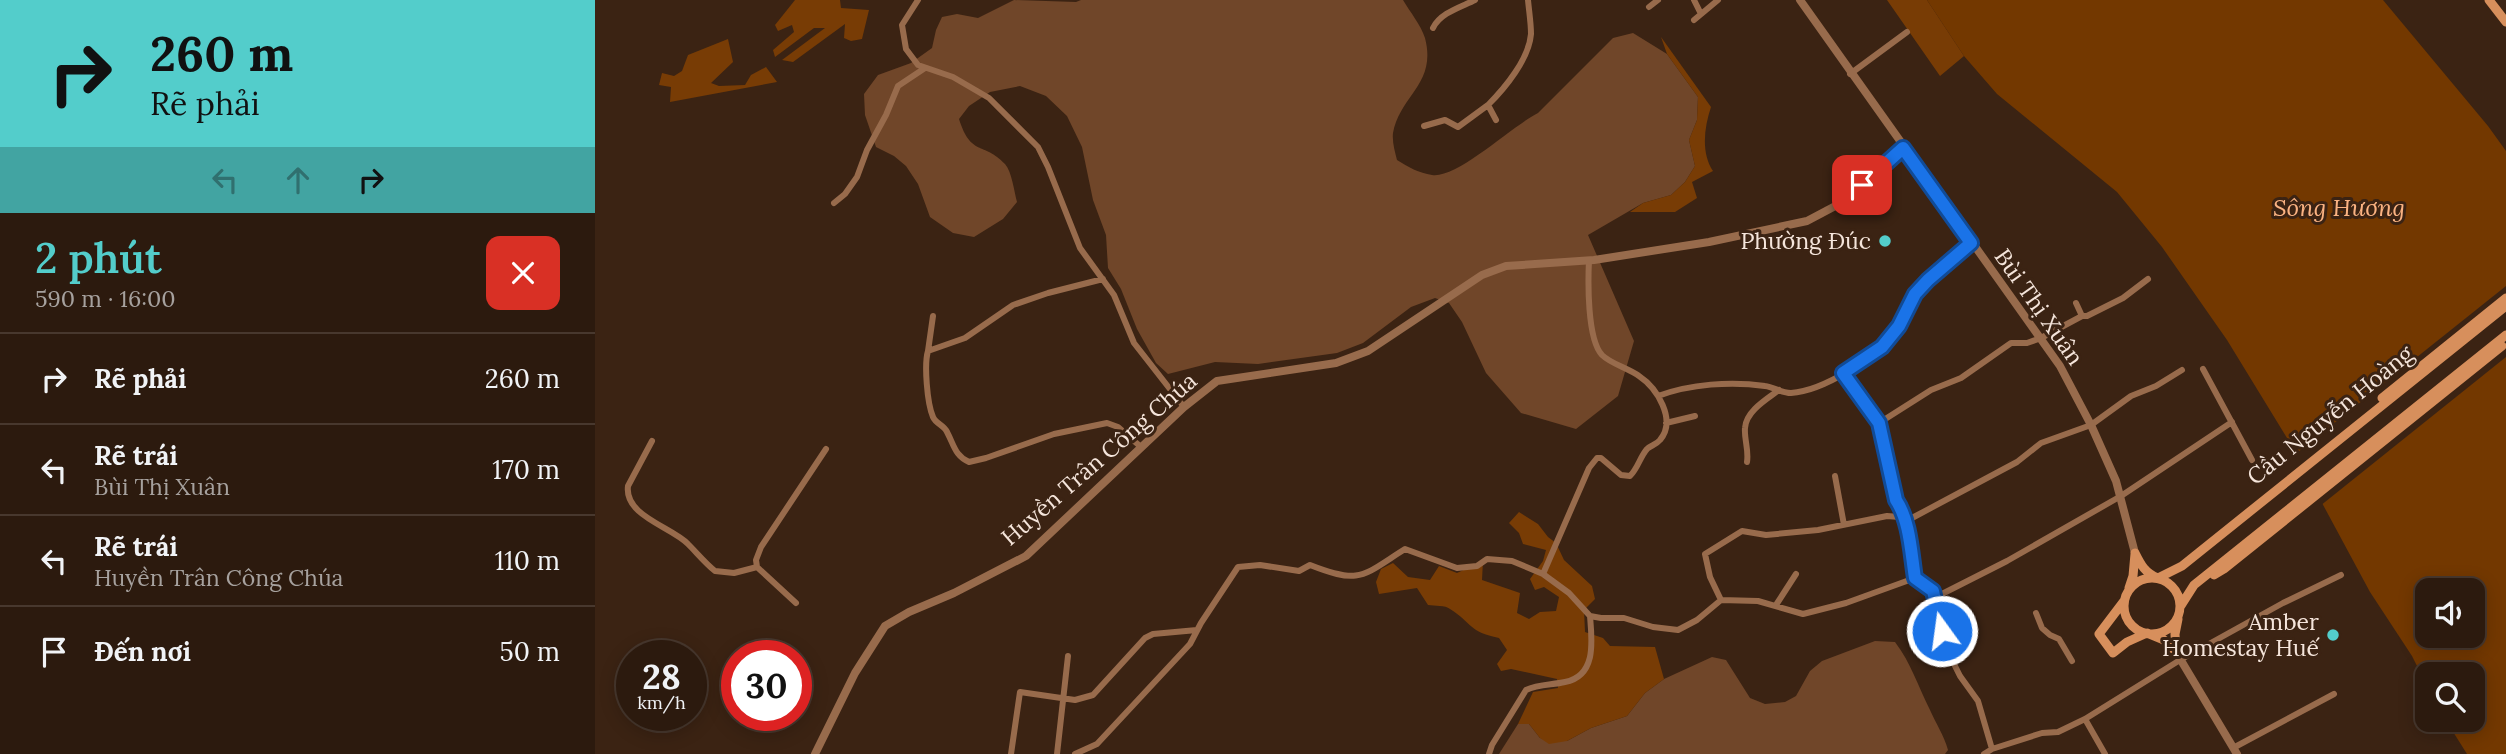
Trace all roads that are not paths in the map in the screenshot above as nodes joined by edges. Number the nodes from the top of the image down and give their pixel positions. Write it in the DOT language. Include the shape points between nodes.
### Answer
graph roads {
  1 [pos="918,0"];
  2 [pos="1475,0"];
  3 [pos="1528,0"];
  4 [pos="1658,0"];
  5 [pos="1693,0"];
  6 [pos="1718,0"];
  7 [pos="1800,0"];
  8 [pos="2489,0"];
  9 [pos="1649,8"];
  10 [pos="1701,13"];
  11 [pos="1694,20"];
  12 [pos="2506,22"];
  13 [pos="1433,28"];
  14 [pos="1907,32"];
  15 [pos="925,68"];
  16 [pos="1850,74"];
  17 [pos="1488,105"];
  18 [pos="1496,120"];
  19 [pos="1424,126"];
  20 [pos="1903,148"];
  21 [pos="834,203"];
  22 [pos="1971,243"];
  23 [pos="1589,260"];
  24 [pos="1103,279"];
  25 [pos="2148,279"];
  26 [pos="2506,298"];
  27 [pos="2076,303"];
  28 [pos="2506,306"];
  29 [pos="933,316"];
  30 [pos="2082,316"];
  31 [pos="2506,335"];
  32 [pos="2041,338"];
  33 [pos="2506,343"];
  34 [pos="928,351"];
  35 [pos="2203,369"];
  36 [pos="2182,370"];
  37 [pos="1843,373"];
  38 [pos="1779,390"];
  39 [pos="1658,396"];
  40 [pos="1184,407"];
  41 [pos="1695,416"];
  42 [pos="2232,422"];
  43 [pos="1667,423"];
  44 [pos="1879,423"];
  45 [pos="2091,425"];
  46 [pos="652,441"];
  47 [pos="1141,447"];
  48 [pos="826,449"];
  49 [pos="2252,460"];
  50 [pos="1747,462"];
  51 [pos="1835,476"];
  52 [pos="2121,496"];
  53 [pos="2255,504"];
  54 [pos="1903,516"];
  55 [pos="1844,525"];
  56 [pos="2271,528"];
  57 [pos="2135,552"];
  58 [pos="757,567"];
  59 [pos="1543,574"];
  60 [pos="1796,574"];
  61 [pos="2341,575"];
  62 [pos="1915,578"];
  63 [pos="2158,578"];
  64 [pos="2126,596"];
  65 [pos="1934,598"];
  66 [pos="1721,600"];
  67 [pos="796,603"];
  68 [pos="1776,605"];
  69 [pos="2179,611"];
  70 [pos="2036,612"];
  71 [pos="1590,615"];
  72 [pos="1197,630"];
  73 [pos="2147,633"];
  74 [pos="1068,656"];
  75 [pos="2178,656"];
  76 [pos="2072,661"];
  77 [pos="2334,694"];
  78 [pos="1064,698"];
  79 [pos="2085,719"];
  80 [pos="1991,749"];
  81 [pos="2235,751"];
  82 [pos="815,754"];
  83 [pos="1011,754"];
  84 [pos="1057,754"];
  85 [pos="1076,754"];
  86 [pos="1489,754"];
  87 [pos="1984,754"];
  88 [pos="2105,754"];
  1 -- 15 [label="street" via="902,33 911,58"];
  2 -- 13 [label="street" via="1445,15"];
  3 -- 17 [label="street" via="1528,47"];
  4 -- 9 [label="street"];
  5 -- 10 [label="street"];
  6 -- 10 [label="street"];
  7 -- 16 [label="street, Bùi Thị Xuân"];
  8 -- 12 [label="main road"];
  10 -- 11 [label="street"];
  14 -- 16 [label="street"];
  15 -- 21 [label="street" via="898,86 857,177"];
  15 -- 24 [label="street" via="953,77 989,98 1038,147 1080,248"];
  16 -- 20 [label="street, Bùi Thị Xuân"];
  17 -- 18 [label="street"];
  17 -- 19 [label="street" via="1458,127 1445,120"];
  20 -- 22 [label="street, Bùi Thị Xuân"];
  20 -- 23 [label="street, Huyền Trân Công Chúa" via="1841,203 1807,221"];
  22 -- 32 [label="street, Bùi Thị Xuân"];
  22 -- 37 [label="street" via="1915,294 1882,347"];
  23 -- 39 [label="street" via="1589,309 1599,351 1642,377"];
  23 -- 40 [label="street, Huyền Trân Công Chúa" via="1506,267 1482,275 1368,351 1335,363 1217,381"];
  24 -- 34 [label="street" via="1013,305 965,338"];
  24 -- 40 [label="street" via="1134,343"];
  25 -- 30 [label="street" via="2123,299"];
  26 -- 53 [label="main road, Cầu Nguyễn Hoàng"];
  27 -- 30 [label="street"];
  28 -- 53 [label="main road, Cầu Nguyễn Hoàng"];
  29 -- 34 [label="street"];
  30 -- 32 [label="street"];
  31 -- 56 [label="main road, Cầu Nguyễn Hoàng"];
  32 -- 44 [label="street" via="2011,343 1961,378 1931,390"];
  32 -- 45 [label="street, Bùi Thị Xuân"];
  33 -- 56 [label="main road, Cầu Nguyễn Hoàng"];
  34 -- 47 [label="street" via="932,415 964,460 975,462 1045,437 1107,423"];
  35 -- 42 [label="street"];
  36 -- 45 [label="street" via="2131,396"];
  37 -- 38 [label="street" via="1828,383 1797,392"];
  37 -- 44 [label="street"];
  38 -- 39 [label="street" via="1729,385"];
  38 -- 50 [label="street" via="1759,404 1748,420"];
  39 -- 43 [label="street"];
  40 -- 47 [label="street, Huyền Trân Công Chúa"];
  41 -- 43 [label="street"];
  42 -- 49 [label="street"];
  42 -- 52 [label="street"];
  43 -- 59 [label="street" via="1660,440 1647,449 1630,476 1621,475 1601,458 1595,459"];
  44 -- 54 [label="street"];
  45 -- 52 [label="street, Bùi Thị Xuân"];
  45 -- 54 [label="street" via="2041,443 2017,462 1912,518"];
  46 -- 58 [label="street" via="628,486 636,509 685,541 715,571 734,573"];
  47 -- 82 [label="street, Huyền Trân Công Chúa" via="1026,556 885,626 855,673"];
  48 -- 58 [label="street" via="761,547"];
  51 -- 55 [label="street"];
  52 -- 57 [label="street, Bùi Thị Xuân"];
  52 -- 65 [label="street"];
  53 -- 63 [label="main road, Cầu Nguyễn Hoàng" via="2182,566"];
  54 -- 55 [label="street"];
  54 -- 62 [label="street"];
  55 -- 66 [label="street" via="1766,535 1742,531 1724,541 1705,556"];
  56 -- 69 [label="main road, Cầu Nguyễn Hoàng" via="2195,585"];
  57 -- 63 [label="main road" via="2141,566"];
  57 -- 64 [label="main road"];
  58 -- 67 [label="street"];
  59 -- 71 [label="street"];
  59 -- 72 [label="street" via="1512,562 1487,559 1477,566 1457,568 1405,549 1366,574 1354,576 1341,577 1311,565 1299,570 1238,567"];
  60 -- 68 [label="street"];
  61 -- 75 [label="street"];
  62 -- 65 [label="street" via="1933,591"];
  62 -- 68 [label="street" via="1807,614"];
  63 -- 64 [label="main road" via="2141,580"];
  63 -- 69 [label="main road" via="2174,589"];
  64 -- 73 [label="main road" via="2127,617"];
  64 -- 73 [label="main road" via="2099,634 2113,653"];
  65 -- 80 [label="street" via="1947,650 1978,701"];
  66 -- 68 [label="street"];
  66 -- 71 [label="street" via="1678,630"];
  69 -- 73 [label="main road" via="2166,630"];
  69 -- 75 [label="main road"];
  70 -- 76 [label="street" via="2042,628 2059,639"];
  71 -- 86 [label="street" via="1592,654 1586,667 1570,681 1526,690"];
  72 -- 78 [label="street" via="1145,638 1093,695"];
  72 -- 85 [label="street" via="1190,644 1097,744"];
  73 -- 75 [label="main road" via="2164,640"];
  74 -- 78 [label="street"];
  75 -- 79 [label="street"];
  75 -- 81 [label="street"];
  77 -- 81 [label="street"];
  78 -- 83 [label="street" via="1020,692"];
  78 -- 84 [label="street"];
  79 -- 80 [label="street" via="2058,732"];
  79 -- 88 [label="street"];
  80 -- 87 [label="street"];
}
